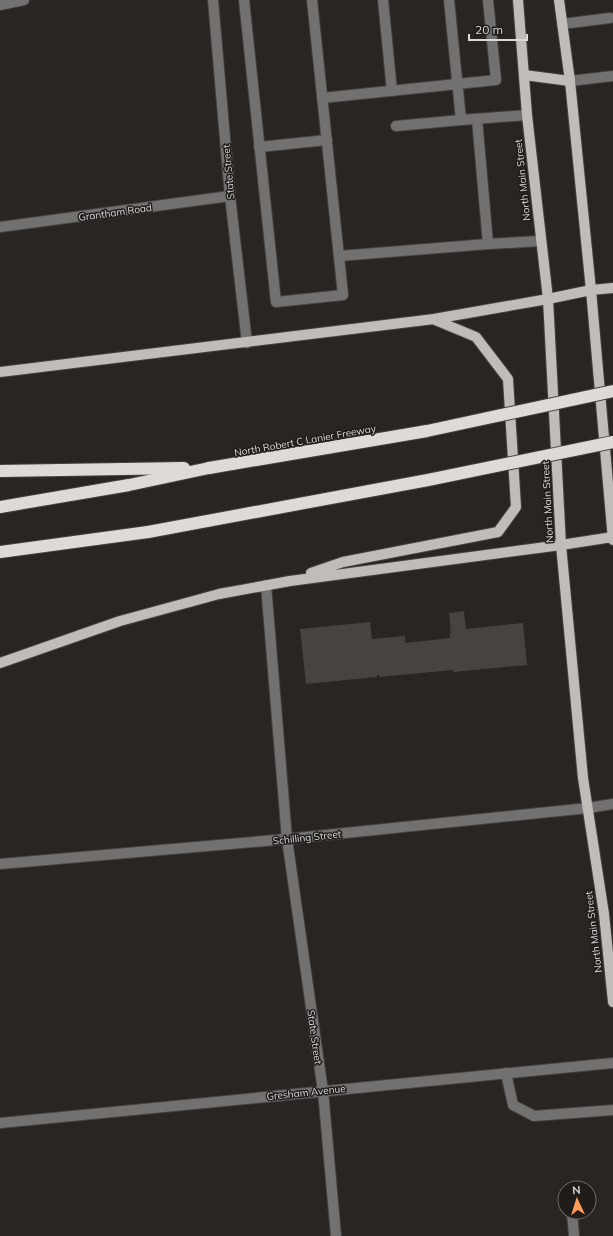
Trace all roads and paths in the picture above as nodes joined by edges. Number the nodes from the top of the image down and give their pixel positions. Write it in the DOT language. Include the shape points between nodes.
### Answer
graph roads {
  1 [pos="24,0"];
  2 [pos="213,0"];
  3 [pos="244,0"];
  4 [pos="312,0"];
  5 [pos="383,0"];
  6 [pos="449,0"];
  7 [pos="488,0"];
  8 [pos="518,0"];
  9 [pos="559,0"];
  10 [pos="0,5"];
  11 [pos="610,18"];
  12 [pos="562,24"];
  13 [pos="524,75"];
  14 [pos="613,76"];
  15 [pos="570,81"];
  16 [pos="458,84"];
  17 [pos="392,91"];
  18 [pos="322,98"];
  19 [pos="527,115"];
  20 [pos="477,119"];
  21 [pos="461,120"];
  22 [pos="396,126"];
  23 [pos="327,140"];
  24 [pos="259,147"];
  25 [pos="230,196"];
  26 [pos="0,227"];
  27 [pos="541,241"];
  28 [pos="488,244"];
  29 [pos="339,256"];
  30 [pos="613,288"];
  31 [pos="592,290"];
  32 [pos="548,299"];
  33 [pos="434,319"];
  34 [pos="247,343"];
  35 [pos="0,372"];
  36 [pos="613,391"];
  37 [pos="613,442"];
  38 [pos="209,468"];
  39 [pos="0,471"];
  40 [pos="0,507"];
  41 [pos="613,537"];
  42 [pos="613,540"];
  43 [pos="561,545"];
  44 [pos="0,552"];
  45 [pos="290,580"];
  46 [pos="266,585"];
  47 [pos="0,663"];
  48 [pos="613,804"];
  49 [pos="588,808"];
  50 [pos="287,839"];
  51 [pos="0,864"];
  52 [pos="613,1002"];
  53 [pos="613,1063"];
  54 [pos="506,1073"];
  55 [pos="323,1091"];
  56 [pos="613,1110"];
  57 [pos="0,1123"];
  58 [pos="573,1220"];
  59 [pos="336,1236"];
  60 [pos="574,1236"];
  1 -- 10 [label="street"];
  2 -- 25 [label="street, State Street"];
  3 -- 24 [label="street"];
  4 -- 18 [label="street"];
  5 -- 17 [label="street"];
  6 -- 16 [label="street"];
  7 -- 16 [label="street" via="496,80"];
  8 -- 13 [label="main road, North Main Street"];
  9 -- 12 [label="main road"];
  11 -- 12 [label="street"];
  12 -- 15 [label="main road"];
  13 -- 15 [label="main road"];
  13 -- 19 [label="main road, North Main Street"];
  14 -- 15 [label="street"];
  15 -- 31 [label="main road"];
  16 -- 17 [label="street"];
  16 -- 21 [label="street"];
  17 -- 18 [label="street"];
  18 -- 23 [label="street"];
  19 -- 20 [label="street"];
  19 -- 27 [label="main road, North Main Street"];
  20 -- 21 [label="street"];
  20 -- 28 [label="street"];
  21 -- 22 [label="street"];
  23 -- 24 [label="street"];
  23 -- 29 [label="street"];
  24 -- 29 [label="street" via="276,302 343,295"];
  25 -- 26 [label="street, Grantham Road"];
  25 -- 34 [label="street, State Street"];
  27 -- 28 [label="street"];
  27 -- 32 [label="main road, North Main Street"];
  28 -- 29 [label="street"];
  30 -- 31 [label="main road"];
  31 -- 32 [label="main road"];
  31 -- 41 [label="main road"];
  32 -- 33 [label="main road"];
  32 -- 43 [label="main road, North Main Street"];
  33 -- 34 [label="main road"];
  33 -- 45 [label="main road" via="476,336 508,379 516,507 498,532 343,562"];
  34 -- 35 [label="main road"];
  36 -- 38 [label="highway, North Robert C Lanier Freeway, bridge" via="427,431"];
  37 -- 44 [label="highway, bridge" via="428,480 148,532"];
  38 -- 39 [label="highway"];
  38 -- 40 [label="highway, North Robert C Lanier Freeway" via="129,486"];
  41 -- 42 [label="main road"];
  41 -- 43 [label="main road"];
  43 -- 45 [label="main road"];
  43 -- 49 [label="main road, North Main Street" via="582,770"];
  45 -- 46 [label="main road"];
  46 -- 47 [label="main road" via="219,594 120,621"];
  46 -- 50 [label="street, State Street"];
  48 -- 49 [label="street, Schilling Street"];
  49 -- 50 [label="street, Schilling Street"];
  49 -- 52 [label="main road, North Main Street" via="604,914"];
  50 -- 51 [label="street, Schilling Street"];
  50 -- 55 [label="street, State Street"];
  53 -- 54 [label="street, Gresham Avenue"];
  54 -- 55 [label="street, Gresham Avenue"];
  54 -- 56 [label="street" via="513,1105 534,1116"];
  55 -- 57 [label="street, Gresham Avenue"];
  55 -- 59 [label="street, State Street"];
  58 -- 60 [label="street"];
}
